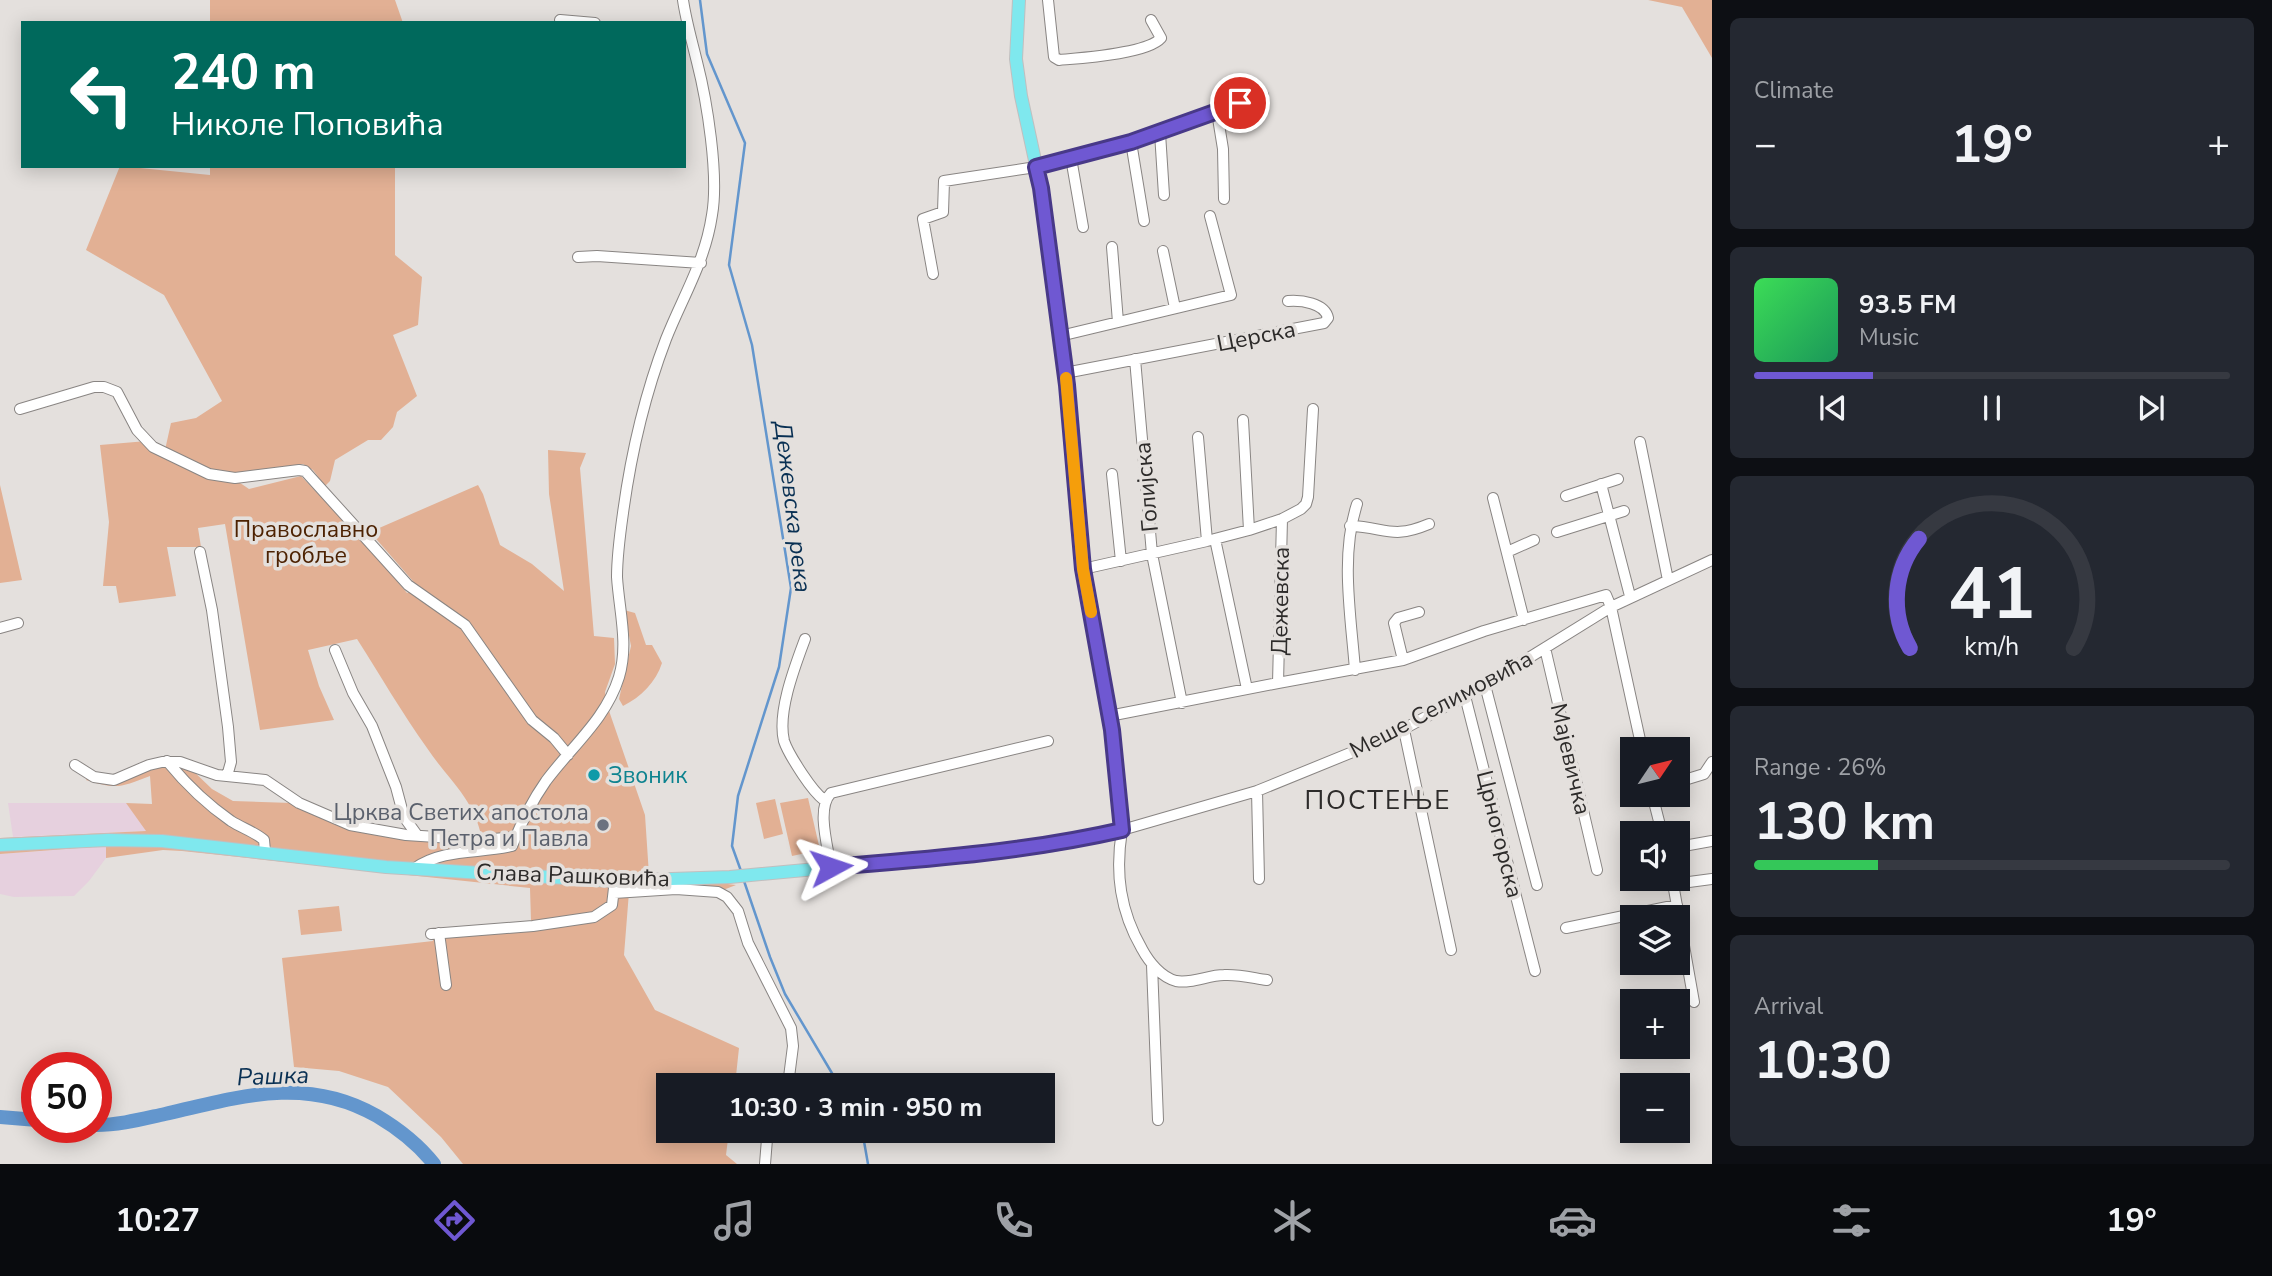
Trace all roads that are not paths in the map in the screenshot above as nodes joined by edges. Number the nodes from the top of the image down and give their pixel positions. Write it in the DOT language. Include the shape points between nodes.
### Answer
graph roads {
  1 [pos="683,0"];
  2 [pos="1019,0"];
  3 [pos="1048,0"];
  4 [pos="560,20"];
  5 [pos="1151,20"];
  6 [pos="572,21"];
  7 [pos="685,21"];
  8 [pos="687,34"];
  9 [pos="1263,95"];
  10 [pos="1217,112"];
  11 [pos="1160,133"];
  12 [pos="1131,142"];
  13 [pos="1071,158"];
  14 [pos="1036,167"];
  15 [pos="1164,195"];
  16 [pos="1224,199"];
  17 [pos="1210,216"];
  18 [pos="1144,221"];
  19 [pos="1083,227"];
  20 [pos="1112,247"];
  21 [pos="1163,251"];
  22 [pos="578,257"];
  23 [pos="701,263"];
  24 [pos="933,274"];
  25 [pos="1288,301"];
  26 [pos="1175,308"];
  27 [pos="1118,322"];
  28 [pos="1060,336"];
  29 [pos="1135,359"];
  30 [pos="1065,373"];
  31 [pos="20,409"];
  32 [pos="1313,409"];
  33 [pos="1243,420"];
  34 [pos="1198,437"];
  35 [pos="1640,442"];
  36 [pos="1112,474"];
  37 [pos="1618,479"];
  38 [pos="1601,484"];
  39 [pos="1566,496"];
  40 [pos="1493,498"];
  41 [pos="1357,504"];
  42 [pos="1624,510"];
  43 [pos="1609,515"];
  44 [pos="1282,519"];
  45 [pos="1429,524"];
  46 [pos="1350,526"];
  47 [pos="1249,530"];
  48 [pos="1557,532"];
  49 [pos="1211,540"];
  50 [pos="1534,540"];
  51 [pos="200,552"];
  52 [pos="1507,552"];
  53 [pos="1152,554"];
  54 [pos="1712,560"];
  55 [pos="1121,561"];
  56 [pos="1083,569"];
  57 [pos="1668,580"];
  58 [pos="1630,596"];
  59 [pos="1611,607"];
  60 [pos="1419,612"];
  61 [pos="1524,620"];
  62 [pos="18,623"];
  63 [pos="0,628"];
  64 [pos="805,639"];
  65 [pos="1545,648"];
  66 [pos="334,650"];
  67 [pos="1403,660"];
  68 [pos="1355,670"];
  69 [pos="1278,683"];
  70 [pos="1485,685"];
  71 [pos="1247,689"];
  72 [pos="1465,696"];
  73 [pos="1182,703"];
  74 [pos="1109,716"];
  75 [pos="1404,730"];
  76 [pos="1639,737"];
  77 [pos="1048,741"];
  78 [pos="568,755"];
  79 [pos="167,761"];
  80 [pos="75,765"];
  81 [pos="1710,767"];
  82 [pos="227,776"];
  83 [pos="1690,776"];
  84 [pos="1257,791"];
  85 [pos="824,800"];
  86 [pos="1122,830"];
  87 [pos="417,835"];
  88 [pos="516,837"];
  89 [pos="1712,841"];
  90 [pos="0,845"];
  91 [pos="1690,845"];
  92 [pos="265,852"];
  93 [pos="831,867"];
  94 [pos="415,868"];
  95 [pos="1597,870"];
  96 [pos="768,874"];
  97 [pos="1259,879"];
  98 [pos="1712,879"];
  99 [pos="1690,880"];
  100 [pos="1537,886"];
  101 [pos="614,887"];
  102 [pos="1675,891"];
  103 [pos="1677,905"];
  104 [pos="1620,917"];
  105 [pos="1566,928"];
  106 [pos="1451,950"];
  107 [pos="1152,965"];
  108 [pos="1535,971"];
  109 [pos="1689,975"];
  110 [pos="1267,980"];
  111 [pos="446,985"];
  112 [pos="1694,1002"];
  113 [pos="790,1073"];
  114 [pos="1158,1120"];
  115 [pos="767,1143"];
  116 [pos="765,1164"];
  1 -- 7 [label="street, Слава Рашковића"];
  2 -- 14 [label="main road" via="1016,59"];
  3 -- 5 [label="street" via="1054,57 1059,60 1101,57 1153,44 1161,38"];
  4 -- 6 [label="street"];
  8 -- 23 [label="street, Слава Рашковића" via="698,64 714,179 713,213"];
  9 -- 10 [label="street"];
  10 -- 11 [label="street"];
  10 -- 16 [label="street"];
  11 -- 12 [label="street"];
  11 -- 15 [label="street"];
  12 -- 13 [label="street"];
  12 -- 18 [label="street"];
  13 -- 14 [label="street"];
  13 -- 19 [label="street"];
  14 -- 24 [label="street" via="944,181 943,212 923,219"];
  14 -- 28 [label="main road"];
  17 -- 26 [label="street" via="1231,295"];
  20 -- 27 [label="street"];
  21 -- 26 [label="street"];
  22 -- 23 [label="street"];
  23 -- 78 [label="street, Слава Рашковића" via="667,336 634,448 617,575 624,646 619,676 605,710"];
  25 -- 29 [label="street, Церска" via="1323,308 1328,318 1324,323"];
  26 -- 27 [label="street"];
  27 -- 28 [label="street"];
  28 -- 30 [label="main road"];
  29 -- 30 [label="street, Церска"];
  29 -- 53 [label="street, Голијска"];
  30 -- 56 [label="main road"];
  31 -- 78 [label="street" via="104,387 117,392 137,430 153,447 209,474 234,478 305,471 408,585 465,625 532,720"];
  32 -- 44 [label="street, Голијска" via="1306,504"];
  33 -- 47 [label="street"];
  34 -- 49 [label="street"];
  35 -- 57 [label="street"];
  36 -- 55 [label="street, Голијска"];
  37 -- 38 [label="street"];
  38 -- 39 [label="street"];
  38 -- 43 [label="street"];
  40 -- 52 [label="street"];
  41 -- 46 [label="street"];
  42 -- 43 [label="street"];
  43 -- 48 [label="street"];
  43 -- 58 [label="street"];
  44 -- 47 [label="street, Голијска"];
  44 -- 69 [label="street, Дежевска"];
  45 -- 46 [label="street" via="1397,533"];
  46 -- 68 [label="street" via="1349,601"];
  47 -- 49 [label="street, Голијска"];
  49 -- 53 [label="street, Голијска"];
  49 -- 71 [label="street, Дежевска"];
  50 -- 52 [label="street"];
  51 -- 82 [label="street" via="228,727 231,762"];
  52 -- 61 [label="street"];
  53 -- 55 [label="street, Голијска"];
  53 -- 73 [label="street"];
  54 -- 57 [label="street, Меше Селимовића"];
  55 -- 56 [label="street, Голијска"];
  56 -- 74 [label="main road"];
  57 -- 58 [label="street, Меше Селимовића"];
  58 -- 59 [label="street, Меше Селимовића"];
  59 -- 61 [label="street, Дежевска" via="1604,594"];
  59 -- 65 [label="street, Меше Селимовића"];
  59 -- 76 [label="street"];
  60 -- 67 [label="street" via="1394,623"];
  61 -- 67 [label="street, Дежевска"];
  62 -- 63 [label="street"];
  64 -- 85 [label="street" via="783,729 790,754"];
  65 -- 70 [label="street, Меше Селимовића"];
  65 -- 95 [label="street, Мајевичка"];
  66 -- 87 [label="street" via="372,726 404,817"];
  67 -- 68 [label="street, Дежевска"];
  68 -- 69 [label="street, Дежевска"];
  69 -- 71 [label="street, Дежевска"];
  70 -- 72 [label="street, Меше Селимовића"];
  70 -- 100 [label="street"];
  71 -- 73 [label="street, Дежевска"];
  72 -- 75 [label="street, Меше Селимовића"];
  72 -- 108 [label="street, Црногорска"];
  73 -- 74 [label="street, Дежевска"];
  74 -- 86 [label="main road"];
  75 -- 84 [label="street, Меше Селимовића"];
  75 -- 106 [label="street"];
  77 -- 85 [label="street" via="831,793"];
  78 -- 88 [label="street, Слава Рашковића" via="530,804"];
  79 -- 80 [label="street" via="114,780 94,777"];
  79 -- 82 [label="street, Слава Рашковића"];
  79 -- 92 [label="street" via="219,812 261,837"];
  81 -- 83 [label="street"];
  82 -- 87 [label="street, Слава Рашковића" via="264,780 344,823"];
  84 -- 86 [label="street, Меше Селимовића"];
  84 -- 97 [label="street"];
  85 -- 93 [label="street"];
  86 -- 93 [label="main road, Меше Селимовића" via="999,852"];
  86 -- 107 [label="street" via="1120,891 1125,915"];
  87 -- 88 [label="street, Слава Рашковића" via="482,840"];
  88 -- 94 [label="street, Слава Рашковића" via="512,846 439,855"];
  89 -- 91 [label="street"];
  90 -- 92 [label="main road, Слава Рашковића" via="152,840"];
  92 -- 94 [label="main road, Слава Рашковића"];
  93 -- 96 [label="main road, Меше Селимовића"];
  94 -- 101 [label="main road, Слава Рашковића"];
  96 -- 101 [label="main road, Слава Рашковића"];
  98 -- 99 [label="street"];
  101 -- 111 [label="street, Слава Рашковића" via="609,908 594,917 435,934"];
  101 -- 113 [label="street, Слава Рашковића" via="718,892 727,897 738,911 748,943 791,1028"];
  102 -- 103 [label="street"];
  104 -- 105 [label="street"];
  107 -- 110 [label="street" via="1185,982 1224,975"];
  107 -- 114 [label="street"];
  109 -- 112 [label="street"];
  115 -- 116 [label="street"];
}
